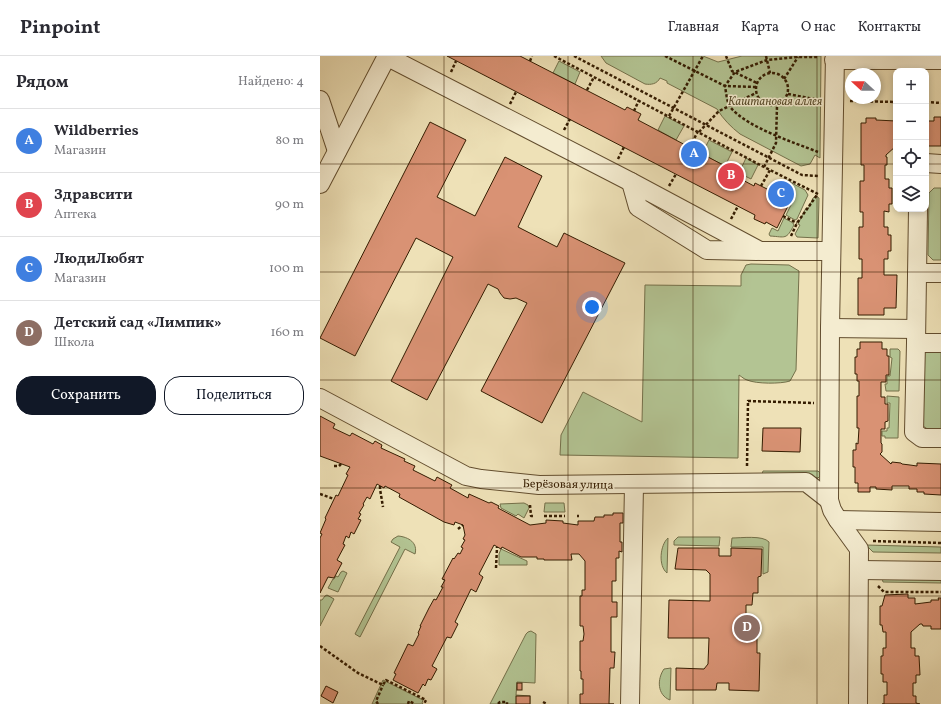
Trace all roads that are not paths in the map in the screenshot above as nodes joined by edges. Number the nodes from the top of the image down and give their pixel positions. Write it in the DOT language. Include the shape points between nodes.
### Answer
graph roads {
  1 [pos="386,56"];
  2 [pos="831,58"];
  3 [pos="941,60"];
  4 [pos="320,100"];
  5 [pos="337,151"];
  6 [pos="929,163"];
  7 [pos="941,164"];
  8 [pos="631,182"];
  9 [pos="320,184"];
  10 [pos="918,212"];
  11 [pos="760,251"];
  12 [pos="831,251"];
  13 [pos="917,273"];
  14 [pos="941,273"];
  15 [pos="830,328"];
  16 [pos="916,336"];
  17 [pos="941,343"];
  18 [pos="320,398"];
  19 [pos="941,438"];
  20 [pos="634,485"];
  21 [pos="829,500"];
  22 [pos="838,520"];
  23 [pos="941,522"];
  24 [pos="860,570"];
  25 [pos="941,571"];
  26 [pos="630,704"];
  27 [pos="858,704"];
  1 -- 5 [label="lane"];
  1 -- 8 [label="lane"];
  2 -- 3 [label="lane"];
  2 -- 12 [label="lane" via="828,100"];
  4 -- 5 [label="lane"];
  5 -- 9 [label="lane"];
  6 -- 7 [label="lane"];
  8 -- 11 [label="lane"];
  8 -- 11 [label="lane" via="638,206 707,250"];
  10 -- 13 [label="lane"];
  11 -- 12 [label="lane"];
  12 -- 15 [label="lane"];
  13 -- 14 [label="lane"];
  13 -- 16 [label="lane"];
  15 -- 16 [label="lane"];
  15 -- 21 [label="lane"];
  16 -- 17 [label="lane"];
  16 -- 19 [label="lane" via="914,432 922,438"];
  18 -- 20 [label="lane, Берёзовая улица" via="466,476 539,485"];
  20 -- 21 [label="lane, Берёзовая улица" via="806,482"];
  20 -- 26 [label="lane"];
  21 -- 22 [label="lane"];
  22 -- 23 [label="lane"];
  22 -- 24 [label="lane" via="859,549"];
  24 -- 25 [label="lane"];
  24 -- 27 [label="lane"];
}
